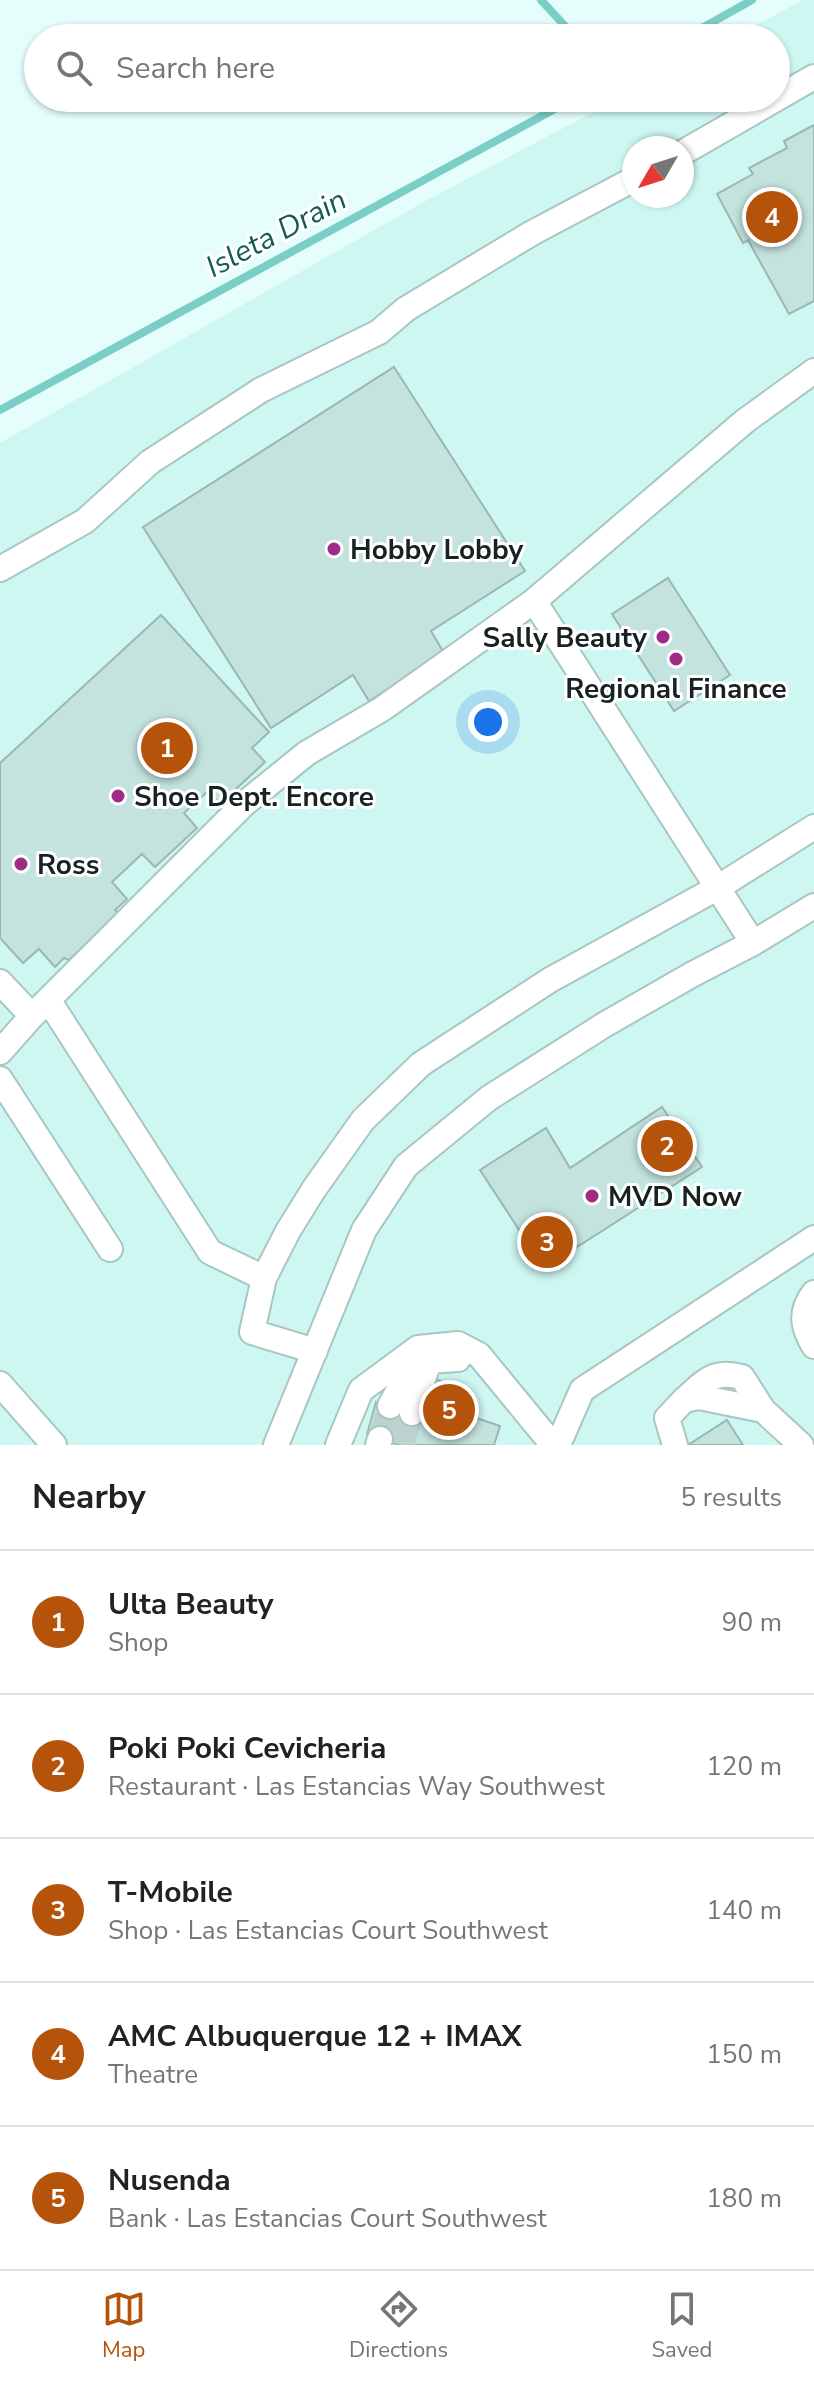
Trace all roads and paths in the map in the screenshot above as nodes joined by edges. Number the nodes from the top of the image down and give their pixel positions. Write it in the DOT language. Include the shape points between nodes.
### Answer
graph roads {
  1 [pos="814,77"];
  2 [pos="790,91"];
  3 [pos="753,112"];
  4 [pos="694,146"];
  5 [pos="622,185"];
  6 [pos="814,371"];
  7 [pos="0,569"];
  8 [pos="534,601"];
  9 [pos="814,827"];
  10 [pos="717,888"];
  11 [pos="814,906"];
  12 [pos="753,943"];
  13 [pos="0,982"];
  14 [pos="40,1008"];
  15 [pos="0,1052"];
  16 [pos="0,1079"];
  17 [pos="814,1238"];
  18 [pos="110,1249"];
  19 [pos="264,1278"];
  20 [pos="814,1293"];
  21 [pos="814,1346"];
  22 [pos="315,1351"];
  23 [pos="0,1384"];
  24 [pos="401,1410"];
  25 [pos="54,1445"];
  26 [pos="276,1445"];
  27 [pos="338,1445"];
  28 [pos="537,1445"];
  29 [pos="556,1445"];
  30 [pos="675,1445"];
  31 [pos="801,1445"];
  1 -- 2 [label="street"];
  3 -- 4 [label="street"];
  5 -- 7 [label="street" via="406,309 379,332 261,390 150,462 85,521"];
  6 -- 8 [label="street" via="745,421"];
  8 -- 10 [label="street"];
  8 -- 14 [label="street" via="382,709 307,753 244,804"];
  9 -- 10 [label="street"];
  10 -- 12 [label="street"];
  10 -- 19 [label="street" via="550,980 421,1064 363,1120 314,1189"];
  11 -- 12 [label="street"];
  12 -- 22 [label="street" via="615,1018 489,1098 406,1166 364,1230"];
  13 -- 14 [label="street"];
  14 -- 15 [label="street"];
  14 -- 19 [label="street" via="210,1252"];
  16 -- 18 [label="street"];
  17 -- 29 [label="street" via="582,1390"];
  19 -- 22 [label="street" via="252,1332"];
  20 -- 21 [label="street" via="803,1319"];
  22 -- 26 [label="street"];
  23 -- 25 [label="street"];
  24 -- 28 [label="street" via="429,1361 455,1358 475,1367"];
  27 -- 29 [label="street" via="361,1390 418,1348 458,1344 479,1355"];
  30 -- 31 [label="street" via="667,1418 684,1400 699,1397 763,1410"];
}
